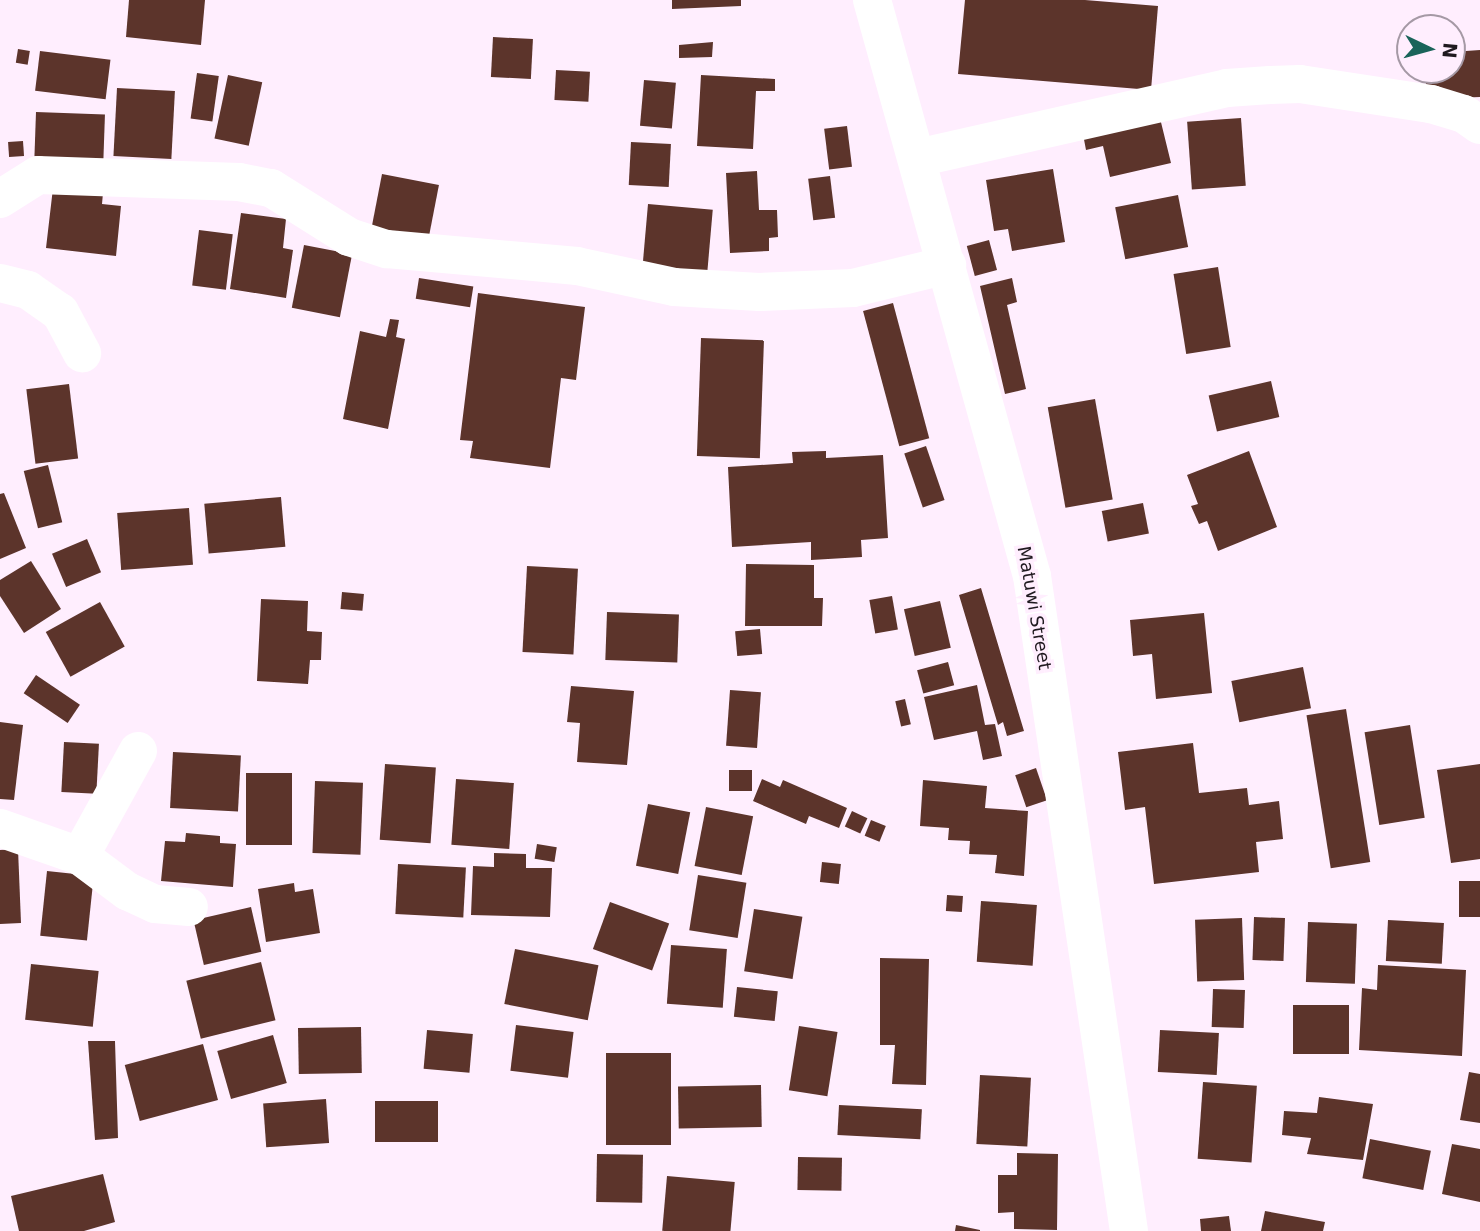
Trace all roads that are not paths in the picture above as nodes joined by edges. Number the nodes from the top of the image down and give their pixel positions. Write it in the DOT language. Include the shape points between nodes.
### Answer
graph roads {
  1 [pos="872,0"];
  2 [pos="1480,125"];
  3 [pos="918,158"];
  4 [pos="0,199"];
  5 [pos="947,265"];
  6 [pos="0,283"];
  7 [pos="82,353"];
  8 [pos="138,751"];
  9 [pos="0,828"];
  10 [pos="80,856"];
  11 [pos="189,907"];
  12 [pos="1129,1231"];
  1 -- 3 [label="street, Matuwi Street"];
  2 -- 3 [label="street" via="1464,114 1431,104 1300,85 1270,85 1227,88"];
  3 -- 5 [label="street, Matuwi Street"];
  4 -- 5 [label="street" via="38,175 239,182 271,188 349,237 387,249 578,266 674,287 759,292 853,288"];
  5 -- 12 [label="street, Matuwi Street" via="1032,576"];
  6 -- 7 [label="street" via="28,290 60,312"];
  8 -- 10 [label="street"];
  9 -- 10 [label="street"];
  10 -- 11 [label="street" via="127,891 155,904"];
}
